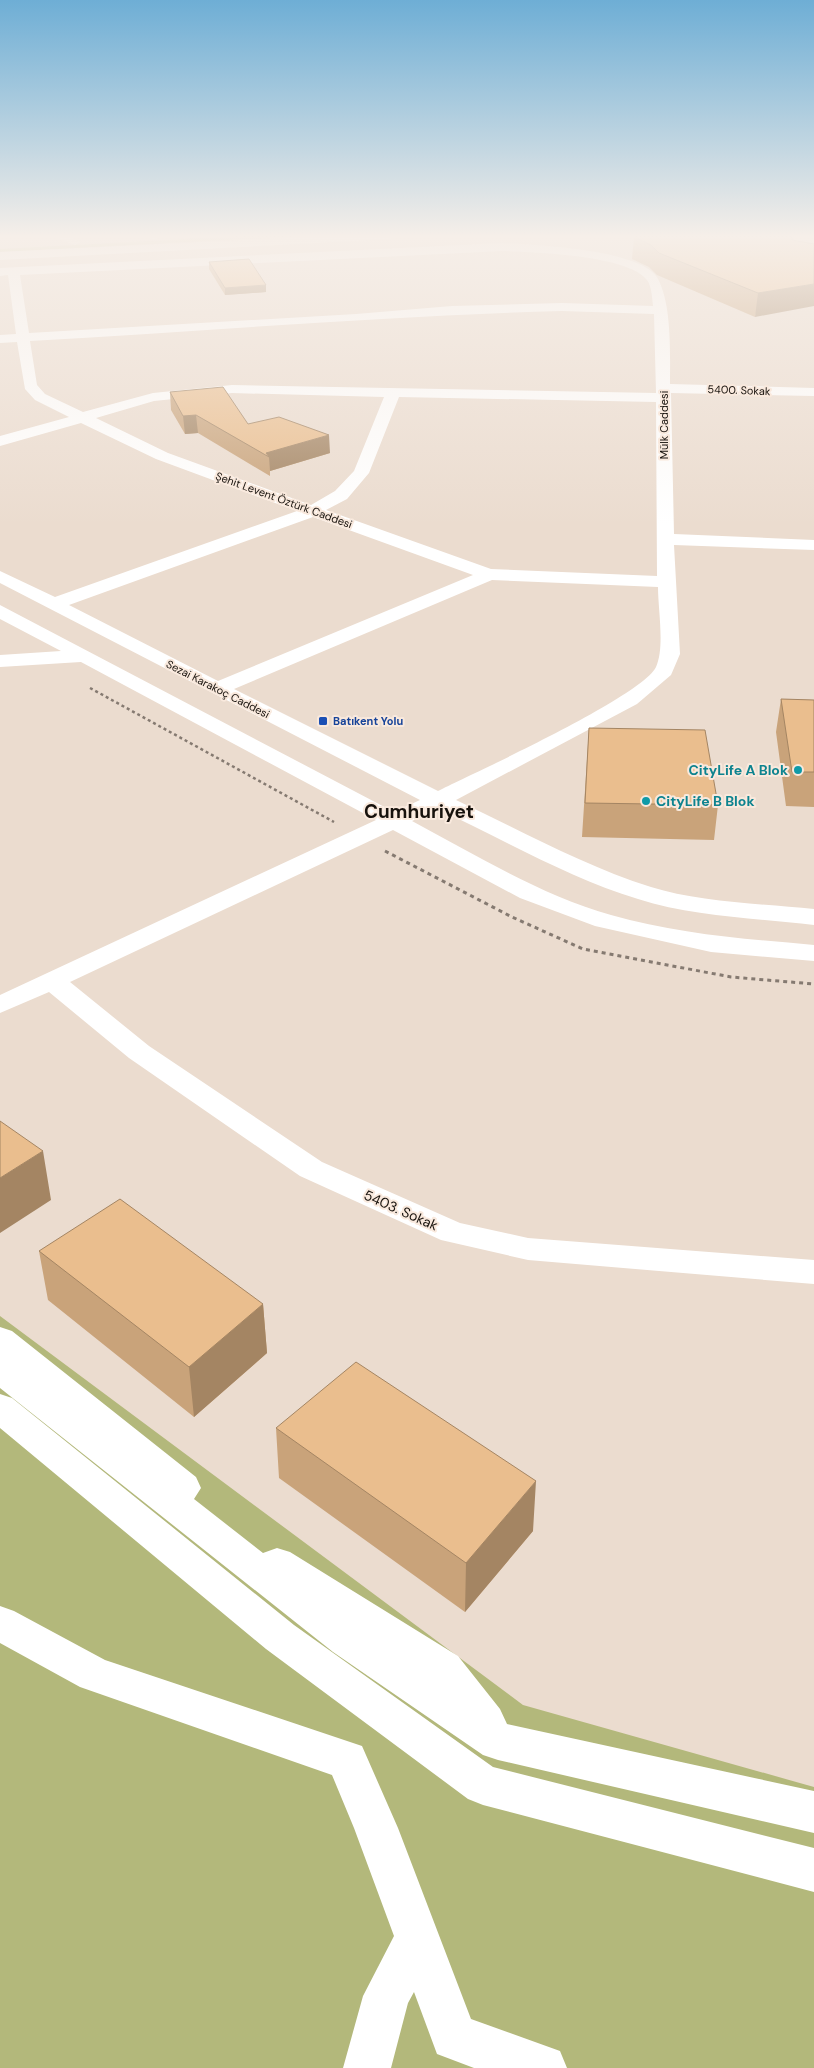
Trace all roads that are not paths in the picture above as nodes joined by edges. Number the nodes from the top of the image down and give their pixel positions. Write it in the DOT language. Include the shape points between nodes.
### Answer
graph roads {
  1 [pos="21,333"];
  2 [pos="114,333"];
  3 [pos="661,333"];
  4 [pos="22,338"];
  5 [pos="0,339"];
  6 [pos="394,391"];
  7 [pos="814,392"];
  8 [pos="664,393"];
  9 [pos="80,418"];
  10 [pos="0,441"];
  11 [pos="312,511"];
  12 [pos="666,539"];
  13 [pos="814,545"];
  14 [pos="490,574"];
  15 [pos="0,576"];
  16 [pos="667,582"];
  17 [pos="56,603"];
  18 [pos="0,611"];
  19 [pos="85,656"];
  20 [pos="0,661"];
  21 [pos="217,689"];
  22 [pos="438,800"];
  23 [pos="393,821"];
  24 [pos="814,916"];
  25 [pos="814,953"];
  26 [pos="51,980"];
  27 [pos="0,1005"];
  28 [pos="814,1272"];
  29 [pos="0,1340"];
  30 [pos="0,1369"];
  31 [pos="0,1408"];
  32 [pos="0,1624"];
  33 [pos="498,1740"];
  34 [pos="814,1812"];
  35 [pos="814,1870"];
  36 [pos="417,1939"];
  37 [pos="367,2068"];
  38 [pos="543,2068"];
  1 -- 4 [label="main road, Şehit Levent Öztürk Caddesi"];
  2 -- 4 [label="main road"];
  3 -- 8 [label="main road, Mülk Caddesi"];
  4 -- 5 [label="main road"];
  4 -- 9 [label="main road, Şehit Levent Öztürk Caddesi" via="30,386 40,397"];
  6 -- 8 [label="main road, 5400. Sokak"];
  6 -- 9 [label="main road, 5400. Sokak" via="260,388 200,391 153,397"];
  6 -- 11 [label="main road" via="361,473 341,496"];
  7 -- 8 [label="main road, 5400. Sokak"];
  8 -- 12 [label="main road, Mülk Caddesi"];
  9 -- 10 [label="main road, 5400. Sokak"];
  9 -- 11 [label="main road, Şehit Levent Öztürk Caddesi" via="162,456"];
  11 -- 14 [label="main road, Şehit Levent Öztürk Caddesi"];
  11 -- 17 [label="main road"];
  12 -- 13 [label="main road"];
  12 -- 16 [label="main road, Mülk Caddesi"];
  14 -- 16 [label="main road, Şehit Levent Öztürk Caddesi"];
  14 -- 21 [label="main road"];
  15 -- 17 [label="main road, Sezai Karakoç Caddesi"];
  16 -- 22 [label="main road, Mülk Caddesi" via="670,654 664,671 630,700"];
  17 -- 21 [label="main road, Sezai Karakoç Caddesi"];
  18 -- 19 [label="main road"];
  19 -- 20 [label="main road"];
  19 -- 23 [label="main road"];
  21 -- 22 [label="main road, Sezai Karakoç Caddesi"];
  22 -- 23 [label="main road, Mülk Caddesi"];
  22 -- 24 [label="main road, Sezai Karakoç Caddesi" via="586,870 646,894 709,906"];
  23 -- 25 [label="main road" via="529,893 604,921 711,944"];
  23 -- 26 [label="main road, Mülk Caddesi"];
  26 -- 27 [label="main road, Mülk Caddesi"];
  26 -- 28 [label="main road, 5403. Sokak" via="139,1052 310,1169 452,1232 528,1250"];
  29 -- 33 [label="main road" via="284,1570 444,1670"];
  30 -- 33 [label="main road" via="347,1640"];
  31 -- 35 [label="main road" via="280,1637 483,1784"];
  32 -- 36 [label="main road" via="94,1674 347,1760"];
  33 -- 34 [label="main road"];
  36 -- 37 [label="main road" via="386,1996"];
  36 -- 38 [label="main road" via="454,2037"];
}
